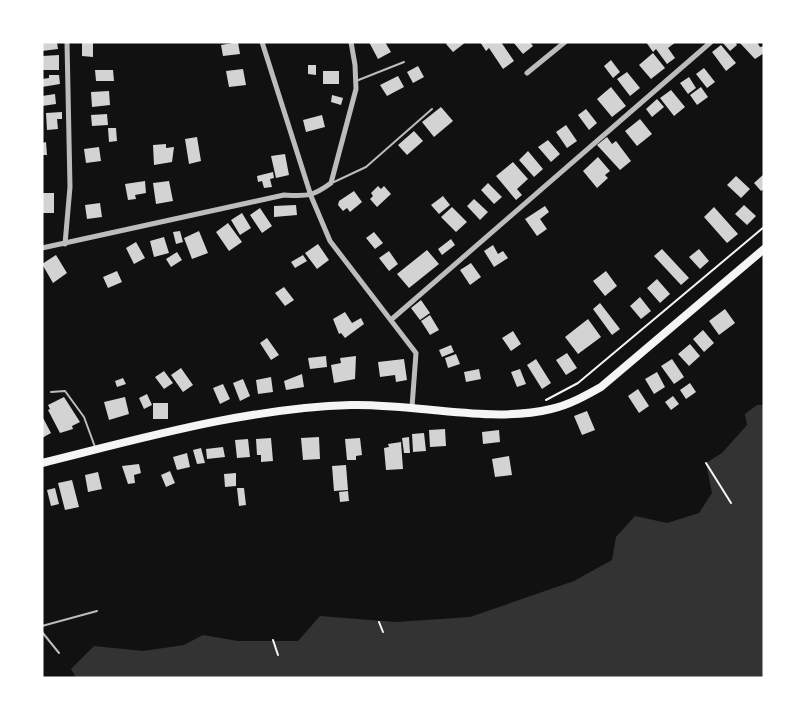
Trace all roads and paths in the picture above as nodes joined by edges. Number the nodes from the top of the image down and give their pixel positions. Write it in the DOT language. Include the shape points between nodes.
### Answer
graph roads {
  1 [pos="67,42"];
  2 [pos="261,42"];
  3 [pos="351,42"];
  4 [pos="565,42"];
  5 [pos="709,43"];
  6 [pos="404,62"];
  7 [pos="527,73"];
  8 [pos="356,81"];
  9 [pos="432,109"];
  10 [pos="331,183"];
  11 [pos="311,196"];
  12 [pos="764,227"];
  13 [pos="64,244"];
  14 [pos="42,248"];
  15 [pos="764,249"];
  16 [pos="392,319"];
  17 [pos="51,392"];
  18 [pos="540,402"];
  19 [pos="412,407"];
  20 [pos="95,450"];
  21 [pos="42,463"];
  22 [pos="706,463"];
  23 [pos="731,503"];
  24 [pos="97,611"];
  25 [pos="379,622"];
  26 [pos="42,626"];
  27 [pos="42,632"];
  28 [pos="383,632"];
  29 [pos="273,640"];
  30 [pos="59,653"];
  31 [pos="278,655"];
  1 -- 13 [label="street" via="70,188"];
  2 -- 11 [label="street"];
  3 -- 8 [label="street"];
  4 -- 7 [label="street"];
  5 -- 16 [label="street"];
  6 -- 8 [label="lane"];
  8 -- 10 [label="street"];
  9 -- 10 [label="lane" via="366,167"];
  10 -- 11 [label="street"];
  11 -- 13 [label="street" via="284,195"];
  11 -- 16 [label="street" via="330,241"];
  12 -- 18 [label="path" via="578,383"];
  13 -- 14 [label="street"];
  15 -- 19 [label="main road" via="627,368 576,401 527,413"];
  16 -- 19 [label="street" via="416,353"];
  17 -- 20 [label="lane" via="65,390 84,417"];
  19 -- 20 [label="main road" via="352,405 287,411 198,426"];
  20 -- 21 [label="main road"];
  22 -- 23 [label="path"];
  24 -- 26 [label="lane"];
  25 -- 28 [label="path"];
  27 -- 30 [label="lane"];
  29 -- 31 [label="path"];
}
